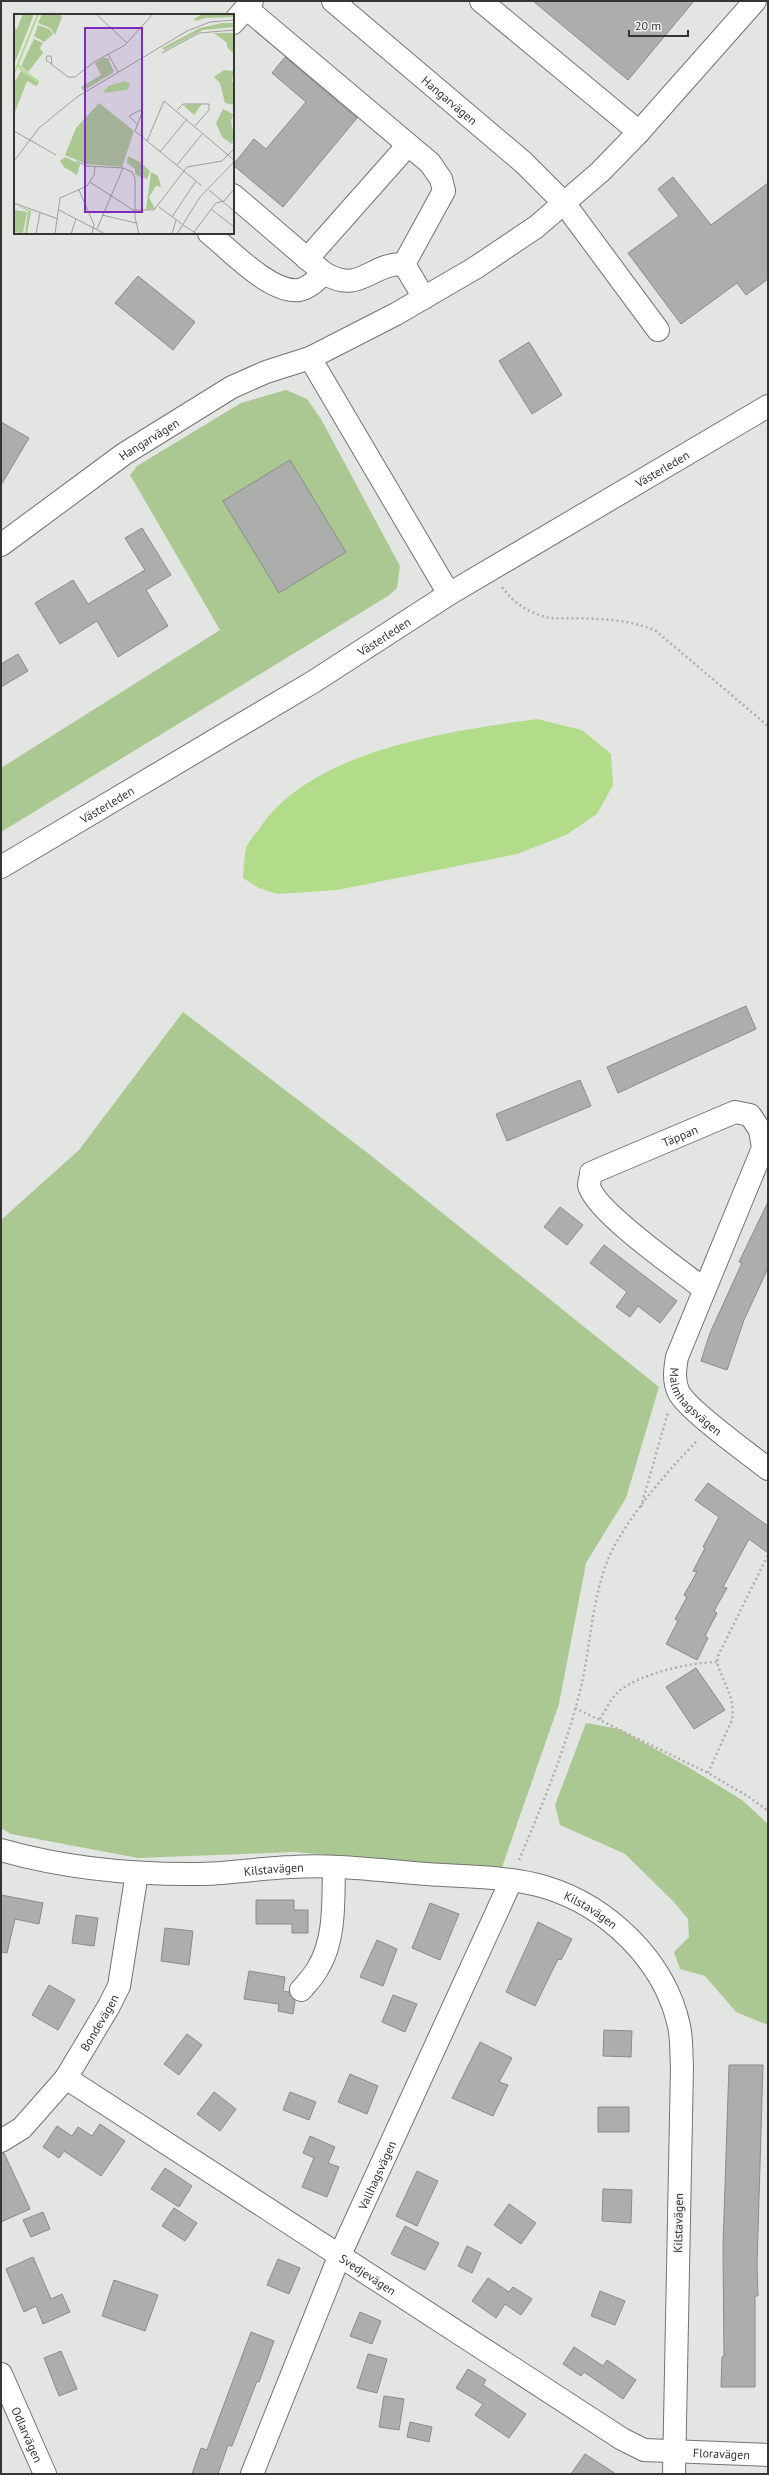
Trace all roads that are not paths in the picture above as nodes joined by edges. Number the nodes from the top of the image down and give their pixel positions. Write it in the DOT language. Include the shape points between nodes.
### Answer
graph roads {
  1 [pos="333,1"];
  2 [pos="481,1"];
  3 [pos="755,1"];
  4 [pos="244,11"];
  5 [pos="639,132"];
  6 [pos="408,145"];
  7 [pos="234,196"];
  8 [pos="564,203"];
  9 [pos="210,234"];
  10 [pos="307,259"];
  11 [pos="404,264"];
  12 [pos="324,273"];
  13 [pos="424,298"];
  14 [pos="658,330"];
  15 [pos="310,358"];
  16 [pos="768,406"];
  17 [pos="1,545"];
  18 [pos="449,594"];
  19 [pos="1,867"];
  20 [pos="704,1289"];
  21 [pos="768,1469"];
  22 [pos="1,1850"];
  23 [pos="334,1867"];
  24 [pos="137,1873"];
  25 [pos="511,1881"];
  26 [pos="301,1990"];
  27 [pos="66,2078"];
  28 [pos="1,2141"];
  29 [pos="339,2257"];
  30 [pos="1,2374"];
  31 [pos="675,2452"];
  32 [pos="768,2455"];
  33 [pos="45,2474"];
  34 [pos="252,2474"];
  35 [pos="674,2474"];
  1 -- 8 [label="street, Hangarvägen" via="511,152"];
  2 -- 5 [label="street"];
  3 -- 5 [label="street, Hangarvägen"];
  4 -- 6 [label="street"];
  5 -- 8 [label="street, Hangarvägen" via="600,172"];
  6 -- 10 [label="street"];
  6 -- 11 [label="street" via="430,163 441,179 444,191"];
  7 -- 10 [label="street"];
  8 -- 13 [label="street, Hangarvägen" via="536,227"];
  8 -- 14 [label="street"];
  9 -- 12 [label="street" via="279,288 300,290 313,284"];
  10 -- 12 [label="street"];
  11 -- 12 [label="street" via="384,267 346,283"];
  11 -- 13 [label="street"];
  13 -- 15 [label="street, Hangarvägen"];
  15 -- 17 [label="street, Hangarvägen" via="266,372 232,387 184,416 124,454"];
  15 -- 18 [label="street"];
  16 -- 18 [label="street, Västerleden"];
  18 -- 19 [label="street, Västerleden" via="313,682"];
  20 -- 20 [label="street, Täppan" via="763,1148 760,1130 750,1115 735,1112 591,1173 589,1185 596,1200 614,1218"];
  20 -- 21 [label="street, Malmhagsvägen" via="677,1357 674,1375 679,1393 694,1409"];
  22 -- 24 [label="street, Kilstavägen" via="27,1857"];
  23 -- 24 [label="street, Kilstavägen" via="292,1867 237,1873"];
  23 -- 25 [label="street, Kilstavägen"];
  23 -- 26 [label="street" via="331,1923 325,1951 319,1968"];
  24 -- 27 [label="street, Bondevägen" via="119,1986 110,2006"];
  25 -- 29 [label="street, Vallhagsvägen"];
  25 -- 31 [label="street, Kilstavägen" via="544,1887 571,1897 596,1910 629,1936 650,1963 668,1996 679,2027 682,2066"];
  27 -- 28 [label="street, Bondevägen" via="22,2128"];
  27 -- 29 [label="street, Svedjevägen"];
  29 -- 31 [label="street, Svedjevägen" via="622,2439 644,2450"];
  29 -- 34 [label="street, Vallhagsvägen"];
  30 -- 33 [label="street, Odlarvägen"];
  31 -- 32 [label="street, Floravägen"];
  31 -- 35 [label="street, Kilstavägen"];
}
